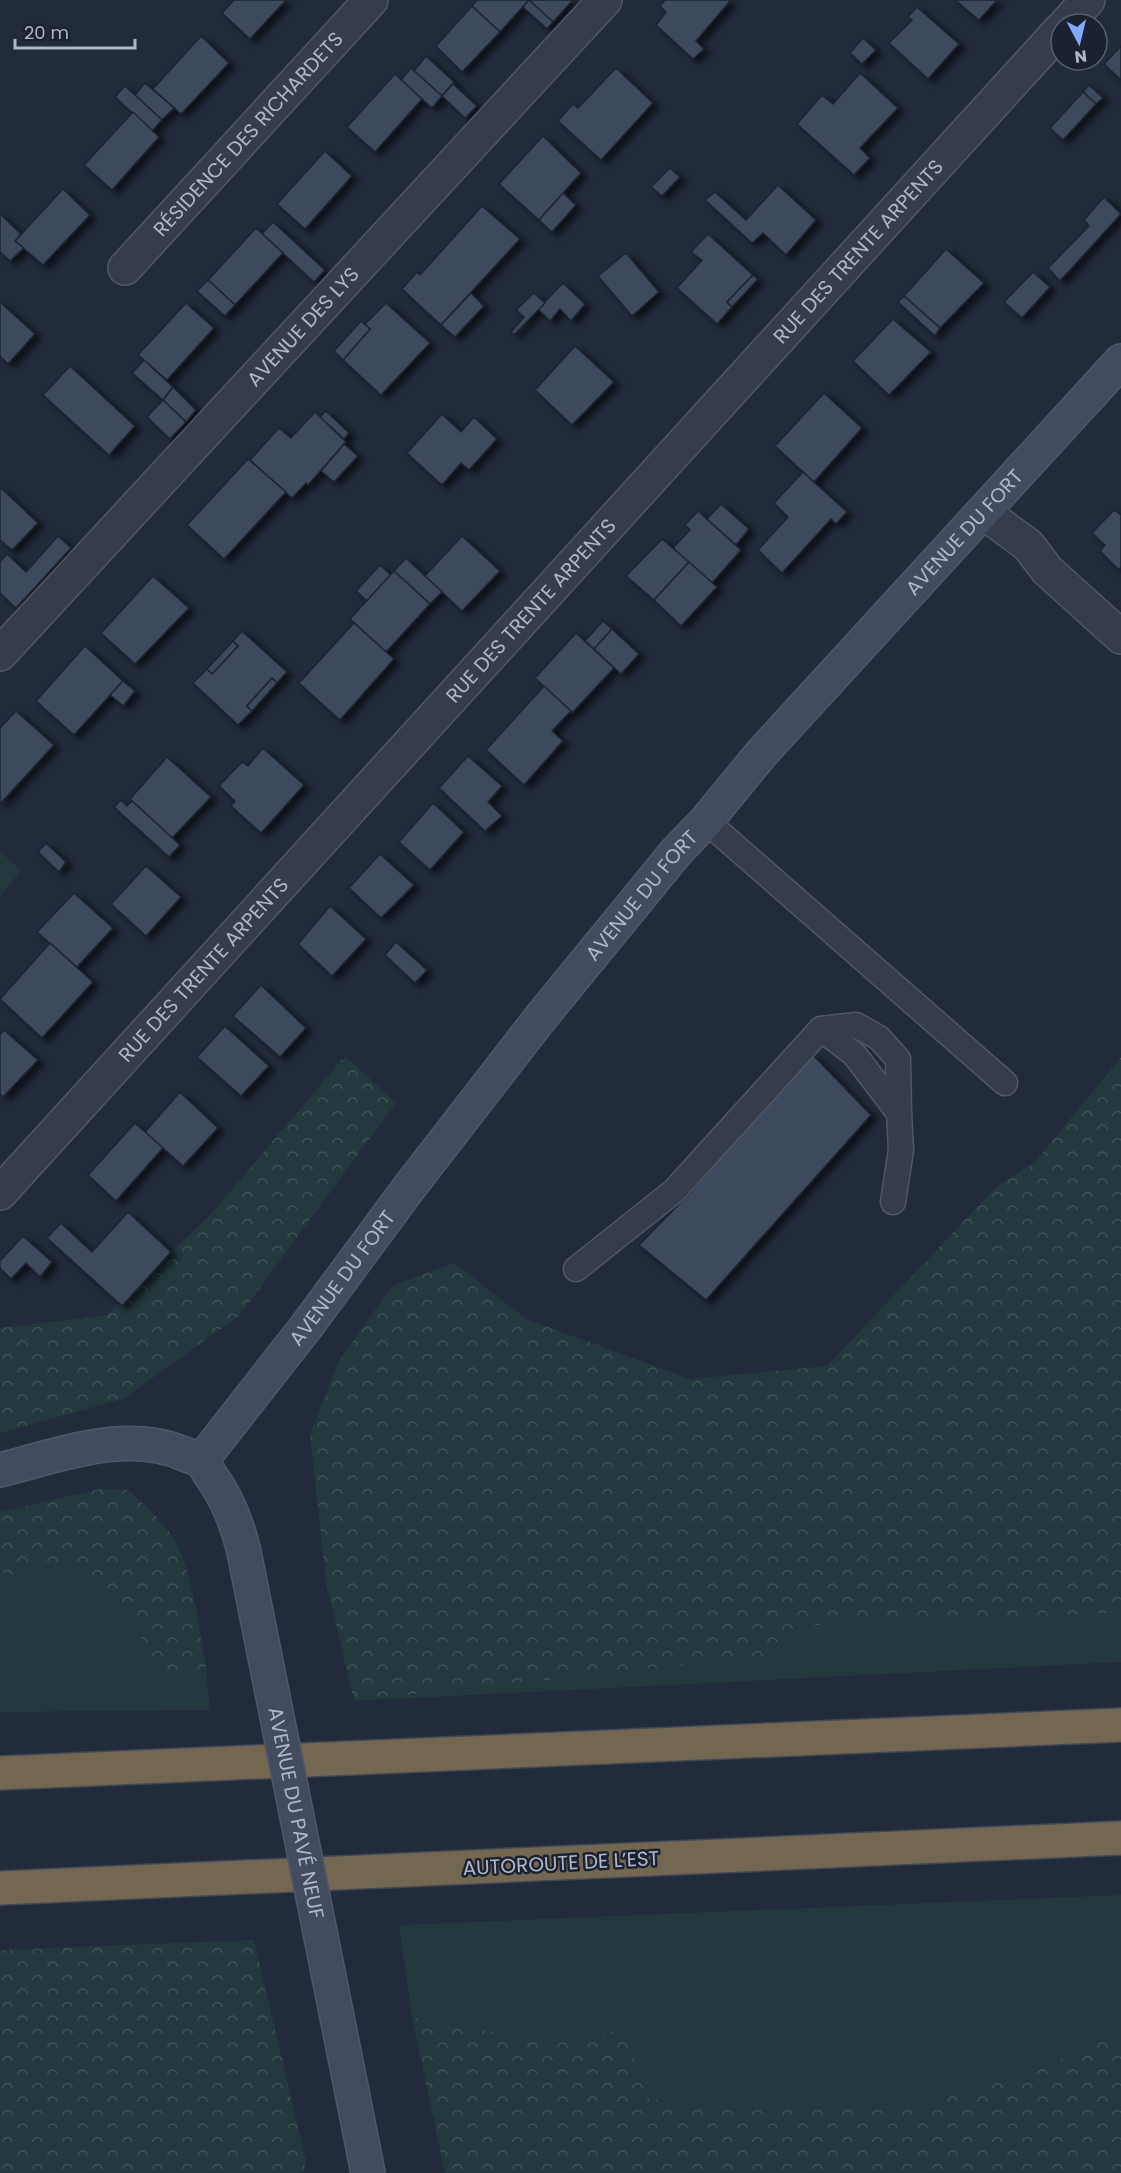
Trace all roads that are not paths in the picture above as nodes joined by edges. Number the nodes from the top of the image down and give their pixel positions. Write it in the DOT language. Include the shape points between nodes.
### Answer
graph roads {
  1 [pos="371,0"];
  2 [pos="605,0"];
  3 [pos="1088,0"];
  4 [pos="1077,12"];
  5 [pos="1049,42"];
  6 [pos="125,268"];
  7 [pos="1121,361"];
  8 [pos="983,512"];
  9 [pos="1121,637"];
  10 [pos="0,654"];
  11 [pos="706,821"];
  12 [pos="1005,1083"];
  13 [pos="0,1193"];
  14 [pos="893,1202"];
  15 [pos="576,1269"];
  16 [pos="201,1461"];
  17 [pos="0,1470"];
  18 [pos="1121,1725"];
  19 [pos="0,1773"];
  20 [pos="1121,1838"];
  21 [pos="0,1888"];
  22 [pos="368,2173"];
  1 -- 6 [label="street, RÉSIDENCE DES RICHARDETS"];
  2 -- 10 [label="street, AVENUE DES LYS"];
  3 -- 4 [label="street"];
  5 -- 13 [label="street, RUE DES TRENTE ARPENTS"];
  7 -- 8 [label="main road, AVENUE DU FORT"];
  8 -- 9 [label="street" via="1028,544 1047,570"];
  8 -- 11 [label="main road, AVENUE DU FORT" via="761,754"];
  11 -- 12 [label="lane"];
  11 -- 16 [label="main road, AVENUE DU FORT" via="537,1021"];
  14 -- 15 [label="lane" via="901,1150 899,1113 854,1054 821,1029 674,1191"];
  16 -- 17 [label="main road" via="145,1442 84,1449"];
  16 -- 22 [label="main road, AVENUE DU PAVÉ NEUF, bridge" via="230,1504 244,1552"];
  18 -- 19 [label="highway"];
  20 -- 21 [label="highway, AUTOROUTE DE L’EST"];
}
